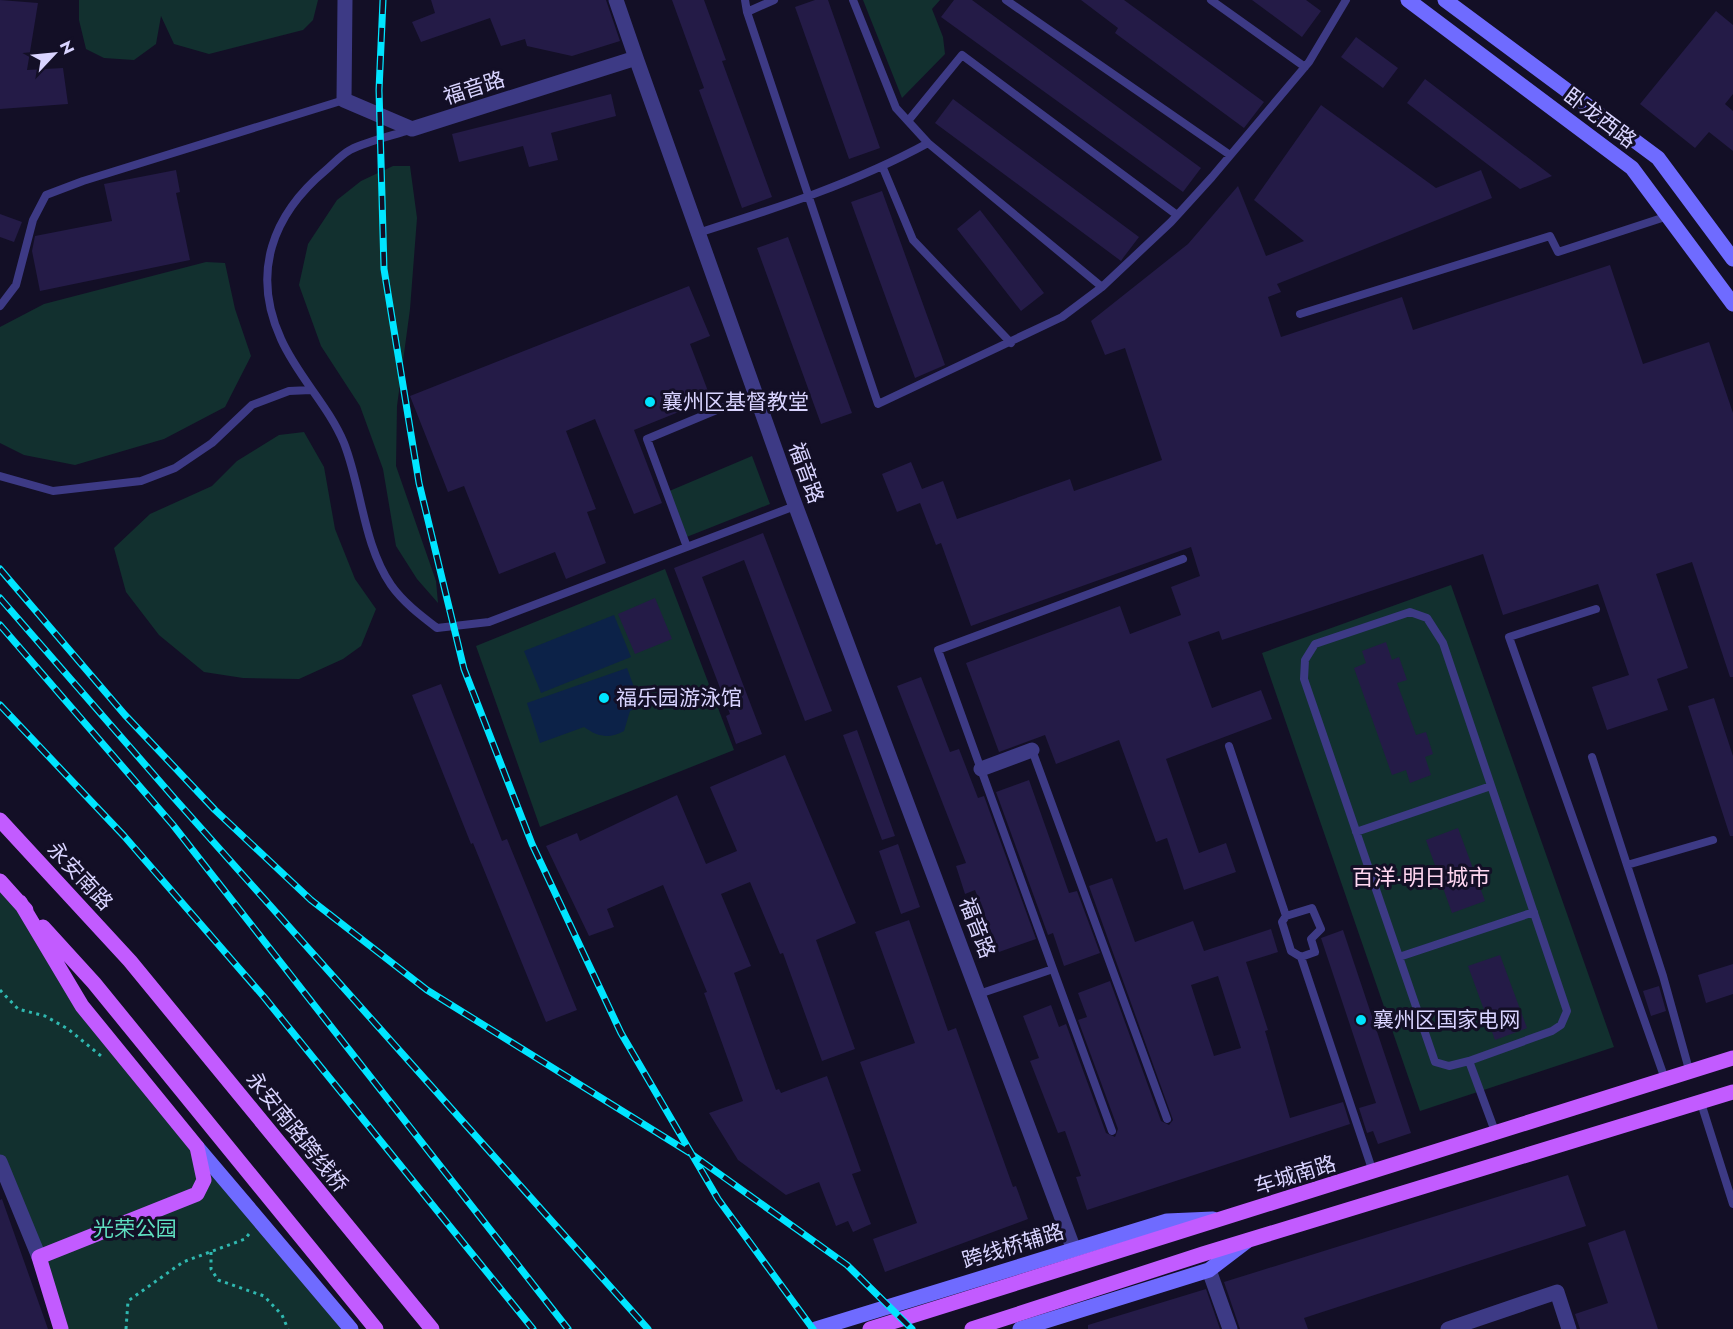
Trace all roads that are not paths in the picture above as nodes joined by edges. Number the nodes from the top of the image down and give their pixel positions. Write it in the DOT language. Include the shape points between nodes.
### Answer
graph roads {
  1 [pos="345,0"];
  2 [pos="616,0"];
  3 [pos="745,0"];
  4 [pos="774,0"];
  5 [pos="853,0"];
  6 [pos="1006,0"];
  7 [pos="1211,0"];
  8 [pos="1346,0"];
  9 [pos="1408,0"];
  10 [pos="1447,1"];
  11 [pos="747,12"];
  12 [pos="1432,20"];
  13 [pos="636,58"];
  14 [pos="1305,67"];
  15 [pos="344,99"];
  16 [pos="908,121"];
  17 [pos="412,129"];
  18 [pos="928,143"];
  19 [pos="1230,155"];
  20 [pos="882,168"];
  21 [pos="807,198"];
  22 [pos="1177,215"];
  23 [pos="1668,216"];
  24 [pos="698,233"];
  25 [pos="1733,259"];
  26 [pos="1102,287"];
  27 [pos="1733,304"];
  28 [pos="0,306"];
  29 [pos="1300,314"];
  30 [pos="1011,343"];
  31 [pos="311,390"];
  32 [pos="755,394"];
  33 [pos="0,476"];
  34 [pos="795,506"];
  35 [pos="687,547"];
  36 [pos="1183,559"];
  37 [pos="1596,609"];
  38 [pos="1229,746"];
  39 [pos="1032,750"];
  40 [pos="1592,757"];
  41 [pos="981,769"];
  42 [pos="1491,786"];
  43 [pos="0,820"];
  44 [pos="1356,832"];
  45 [pos="1713,840"];
  46 [pos="1627,865"];
  47 [pos="0,881"];
  48 [pos="20,902"];
  49 [pos="1534,912"];
  50 [pos="1286,916"];
  51 [pos="1301,957"];
  52 [pos="1399,957"];
  53 [pos="130,961"];
  54 [pos="1053,969"];
  55 [pos="979,994"];
  56 [pos="1733,1058"];
  57 [pos="1469,1060"];
  58 [pos="1690,1072"];
  59 [pos="1665,1079"];
  60 [pos="1733,1092"];
  61 [pos="1701,1102"];
  62 [pos="1167,1119"];
  63 [pos="1112,1131"];
  64 [pos="1496,1134"];
  65 [pos="197,1147"];
  66 [pos="0,1162"];
  67 [pos="1373,1172"];
  68 [pos="1733,1204"];
  69 [pos="1225,1218"];
  70 [pos="1250,1239"];
  71 [pos="1074,1250"];
  72 [pos="39,1257"];
  73 [pos="1209,1270"];
  74 [pos="61,1329"];
  75 [pos="351,1329"];
  76 [pos="376,1329"];
  77 [pos="432,1329"];
  78 [pos="816,1329"];
  79 [pos="870,1329"];
  80 [pos="972,1329"];
  81 [pos="1020,1329"];
  82 [pos="1230,1329"];
  83 [pos="1448,1329"];
  84 [pos="1569,1329"];
  1 -- 15 [label="street"];
  2 -- 13 [label="street"];
  3 -- 11 [label="lane"];
  4 -- 11 [label="lane"];
  5 -- 16 [label="lane" via="896,108"];
  6 -- 19 [label="lane"];
  7 -- 14 [label="lane"];
  8 -- 14 [label="lane"];
  9 -- 12 [label="street, 卧龙西路"];
  10 -- 12 [label="street"];
  10 -- 25 [label="street, 卧龙西路" via="1658,158"];
  11 -- 21 [label="lane"];
  12 -- 23 [label="street, 卧龙西路" via="1632,168"];
  13 -- 17 [label="street, 福音路"];
  13 -- 24 [label="street, 福音路"];
  14 -- 19 [label="lane"];
  15 -- 17 [label="street"];
  15 -- 28 [label="lane" via="46,195 33,220 16,285"];
  16 -- 18 [label="lane"];
  16 -- 22 [label="lane" via="962,55"];
  17 -- 31 [label="lane" via="349,150 288,208 268,255 268,298 280,338"];
  18 -- 20 [label="lane"];
  18 -- 26 [label="lane"];
  19 -- 22 [label="lane"];
  20 -- 21 [label="lane"];
  20 -- 30 [label="lane" via="913,240"];
  21 -- 24 [label="lane"];
  21 -- 30 [label="lane" via="878,404"];
  22 -- 26 [label="lane"];
  23 -- 27 [label="street, 卧龙西路"];
  23 -- 29 [label="lane" via="1558,252 1550,236"];
  24 -- 32 [label="street, 福音路"];
  26 -- 30 [label="lane" via="1062,317"];
  31 -- 33 [label="lane" via="289,391 252,405 212,443 175,468 141,480 53,491"];
  31 -- 35 [label="lane" via="331,415 344,444 372,546 390,584 437,628 489,622"];
  32 -- 34 [label="street, 福音路"];
  32 -- 35 [label="lane" via="647,440"];
  34 -- 35 [label="lane"];
  34 -- 55 [label="street, 福音路"];
  36 -- 41 [label="lane" via="938,650"];
  37 -- 59 [label="lane" via="1509,637"];
  38 -- 50 [label="lane"];
  39 -- 41 [label="street"];
  39 -- 62 [label="lane"];
  40 -- 46 [label="lane"];
  41 -- 54 [label="lane"];
  42 -- 44 [label="lane"];
  42 -- 44 [label="lane" via="1443,643 1427,618 1410,612 1315,644 1305,660 1304,679"];
  42 -- 49 [label="lane"];
  43 -- 53 [label="main road, 永安南路"];
  44 -- 52 [label="lane"];
  45 -- 46 [label="lane"];
  46 -- 58 [label="lane"];
  47 -- 48 [label="main road"];
  48 -- 65 [label="main road" via="82,1006"];
  48 -- 76 [label="main road" via="94,983"];
  49 -- 52 [label="lane"];
  49 -- 57 [label="lane" via="1568,1011 1552,1031"];
  50 -- 51 [label="lane" via="1282,922 1291,951"];
  50 -- 51 [label="lane" via="1312,908 1318,918 1321,929 1311,939 1315,952"];
  51 -- 67 [label="lane"];
  52 -- 57 [label="lane" via="1435,1062 1449,1066"];
  53 -- 77 [label="main road, 永安南路跨线桥"];
  54 -- 55 [label="lane"];
  54 -- 63 [label="lane"];
  55 -- 71 [label="street, 福音路"];
  56 -- 58 [label="main road, 车城南路"];
  57 -- 64 [label="lane"];
  58 -- 59 [label="main road, 车城南路"];
  59 -- 64 [label="main road, 车城南路"];
  60 -- 61 [label="main road"];
  61 -- 68 [label="lane"];
  61 -- 70 [label="main road"];
  64 -- 67 [label="main road, 车城南路"];
  65 -- 72 [label="main road" via="204,1180 197,1194"];
  65 -- 75 [label="street"];
  66 -- 72 [label="street"];
  67 -- 69 [label="main road, 车城南路"];
  69 -- 71 [label="street, 跨线桥辅路" via="1167,1221"];
  69 -- 79 [label="main road, 车城南路"];
  70 -- 73 [label="street"];
  70 -- 80 [label="main road"];
  71 -- 78 [label="street, 跨线桥辅路"];
  72 -- 74 [label="main road"];
  73 -- 81 [label="street"];
  73 -- 82 [label="street"];
  83 -- 84 [label="street" via="1557,1292"];
}
